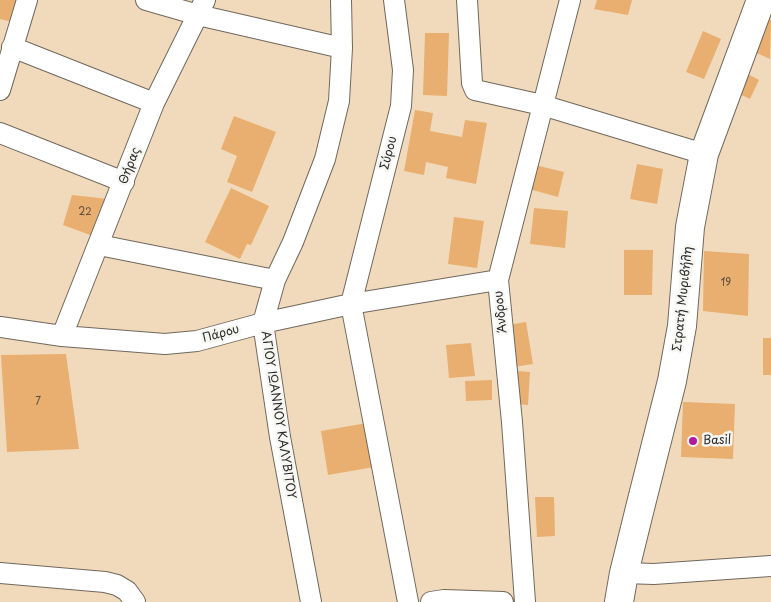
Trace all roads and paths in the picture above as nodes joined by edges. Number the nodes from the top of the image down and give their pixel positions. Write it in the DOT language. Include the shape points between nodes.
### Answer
graph roads {
  1 [pos="26,0"];
  2 [pos="146,0"];
  3 [pos="341,0"];
  4 [pos="394,0"];
  5 [pos="467,0"];
  6 [pos="570,0"];
  7 [pos="761,0"];
  8 [pos="201,8"];
  9 [pos="12,47"];
  10 [pos="342,48"];
  11 [pos="0,90"];
  12 [pos="154,103"];
  13 [pos="542,105"];
  14 [pos="0,134"];
  15 [pos="704,154"];
  16 [pos="124,182"];
  17 [pos="99,245"];
  18 [pos="275,280"];
  19 [pos="498,280"];
  20 [pos="351,304"];
  21 [pos="263,323"];
  22 [pos="0,327"];
  23 [pos="62,336"];
  24 [pos="771,566"];
  25 [pos="0,573"];
  26 [pos="624,573"];
  27 [pos="489,601"];
  28 [pos="135,602"];
  29 [pos="311,602"];
  30 [pos="408,602"];
  31 [pos="431,602"];
  32 [pos="525,602"];
  33 [pos="619,602"];
  1 -- 9 [label="street"];
  2 -- 8 [label="street"];
  3 -- 10 [label="street, ΑΓΙΟΥ ΙΩΑΝΝΟΥ ΚΑΛΥΒΙΤΟΥ"];
  4 -- 20 [label="street, Σύρου" via="403,70 402,106"];
  5 -- 13 [label="street" via="472,82 476,90"];
  6 -- 13 [label="street, Άνδρου"];
  7 -- 15 [label="main road, Στρατή Μυριβήλη"];
  8 -- 10 [label="street"];
  8 -- 12 [label="street, Θήρας"];
  9 -- 11 [label="street"];
  9 -- 12 [label="street"];
  10 -- 18 [label="street, ΑΓΙΟΥ ΙΩΑΝΝΟΥ ΚΑΛΥΒΙΤΟΥ" via="339,100 324,160"];
  12 -- 16 [label="street, Θήρας"];
  13 -- 15 [label="street"];
  13 -- 19 [label="street, Άνδρου"];
  14 -- 16 [label="street"];
  15 -- 26 [label="main road, Στρατή Μυριβήλη" via="690,227 682,326 672,381"];
  16 -- 17 [label="street, Θήρας"];
  17 -- 18 [label="street"];
  17 -- 23 [label="street, Θήρας"];
  18 -- 21 [label="street, ΑΓΙΟΥ ΙΩΑΝΝΟΥ ΚΑΛΥΒΙΤΟΥ"];
  19 -- 20 [label="street, Πάρου"];
  19 -- 32 [label="street, Άνδρου"];
  20 -- 21 [label="street, Πάρου"];
  20 -- 30 [label="street"];
  21 -- 23 [label="street, Πάρου" via="197,341 165,344"];
  21 -- 29 [label="street, ΑΓΙΟΥ ΙΩΑΝΝΟΥ ΚΑΛΥΒΙΤΟΥ" via="280,437"];
  22 -- 23 [label="street, Πάρου"];
  24 -- 26 [label="street" via="742,570"];
  25 -- 28 [label="street" via="105,582 126,591"];
  26 -- 33 [label="main road, Στρατή Μυριβήλη"];
  27 -- 31 [label="street"];
}
